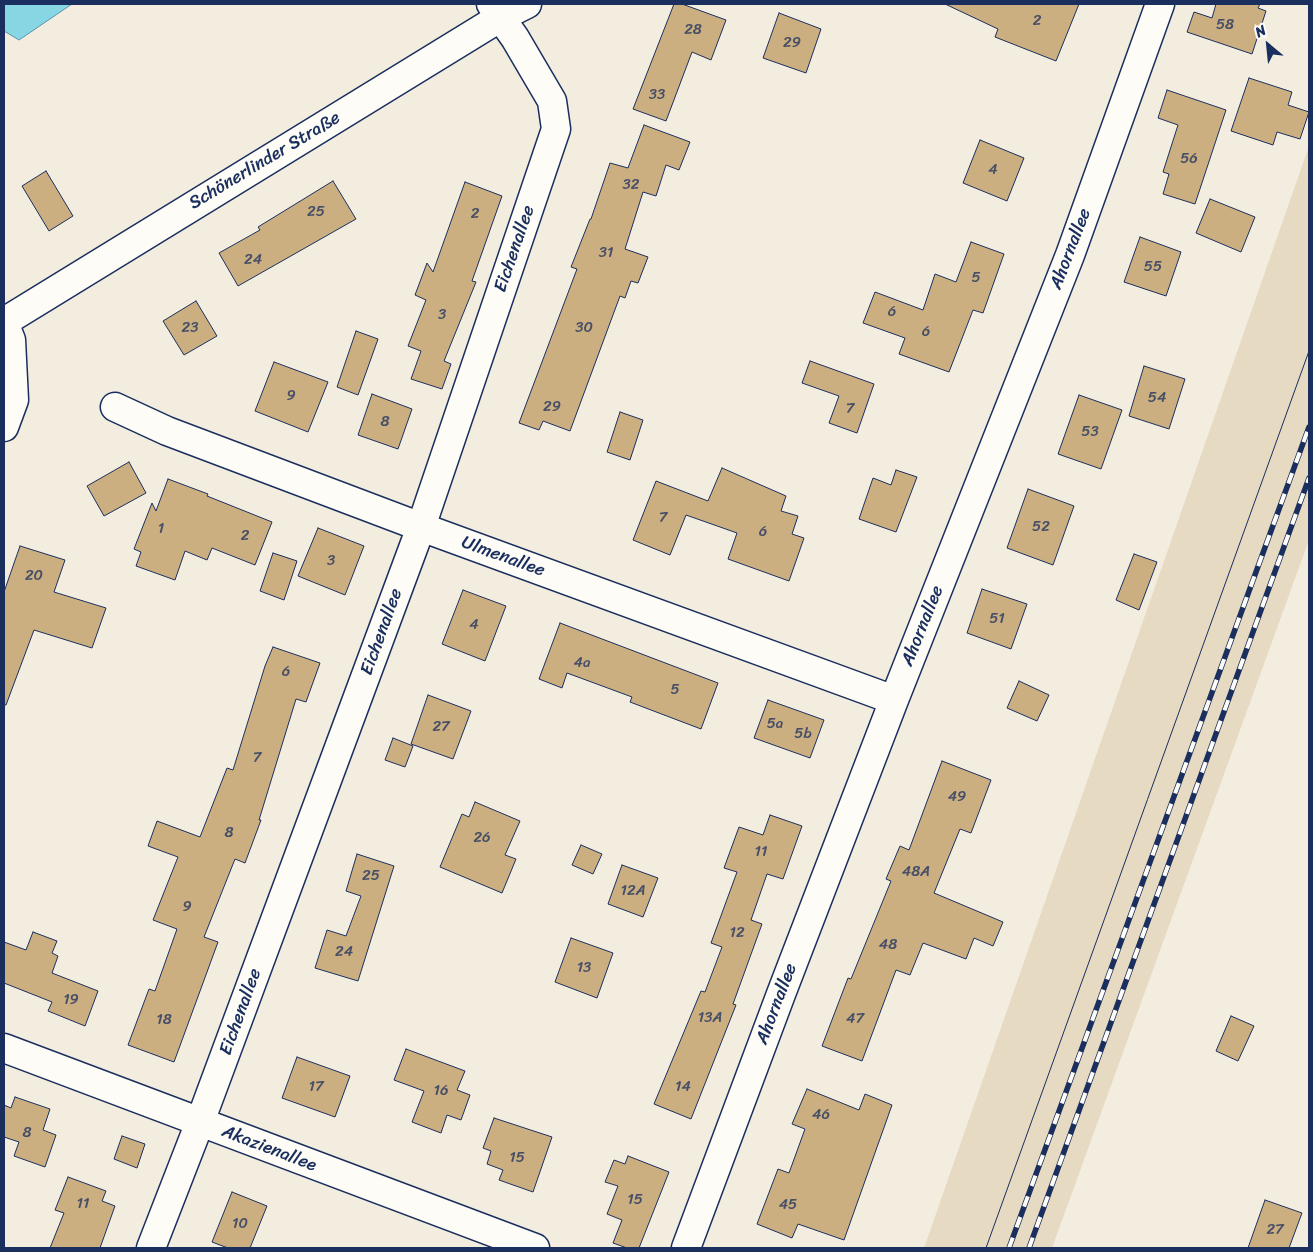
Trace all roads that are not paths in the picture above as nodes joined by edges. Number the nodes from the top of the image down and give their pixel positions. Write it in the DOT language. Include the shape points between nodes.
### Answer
graph roads {
  1 [pos="527,4"];
  2 [pos="1160,4"];
  3 [pos="496,11"];
  4 [pos="4,322"];
  5 [pos="115,407"];
  6 [pos="4,427"];
  7 [pos="421,527"];
  8 [pos="894,700"];
  9 [pos="4,1048"];
  10 [pos="200,1122"];
  11 [pos="151,1248"];
  12 [pos="535,1248"];
  13 [pos="686,1248"];
  1 -- 3 [label="street, Schönerlinder Straße"];
  2 -- 8 [label="street, Ahornallee" via="1070,255"];
  3 -- 4 [label="street, Schönerlinder Straße"];
  3 -- 7 [label="street, Eichenallee" via="552,101 556,130"];
  4 -- 6 [label="street" via="11,340 14,400"];
  5 -- 7 [label="street, Ulmenallee" via="167,431"];
  7 -- 8 [label="street, Ulmenallee"];
  7 -- 10 [label="street, Eichenallee"];
  8 -- 13 [label="street, Ahornallee"];
  9 -- 10 [label="street, Akazienallee"];
  10 -- 11 [label="street, Eichenallee"];
  10 -- 12 [label="street, Akazienallee"];
}
